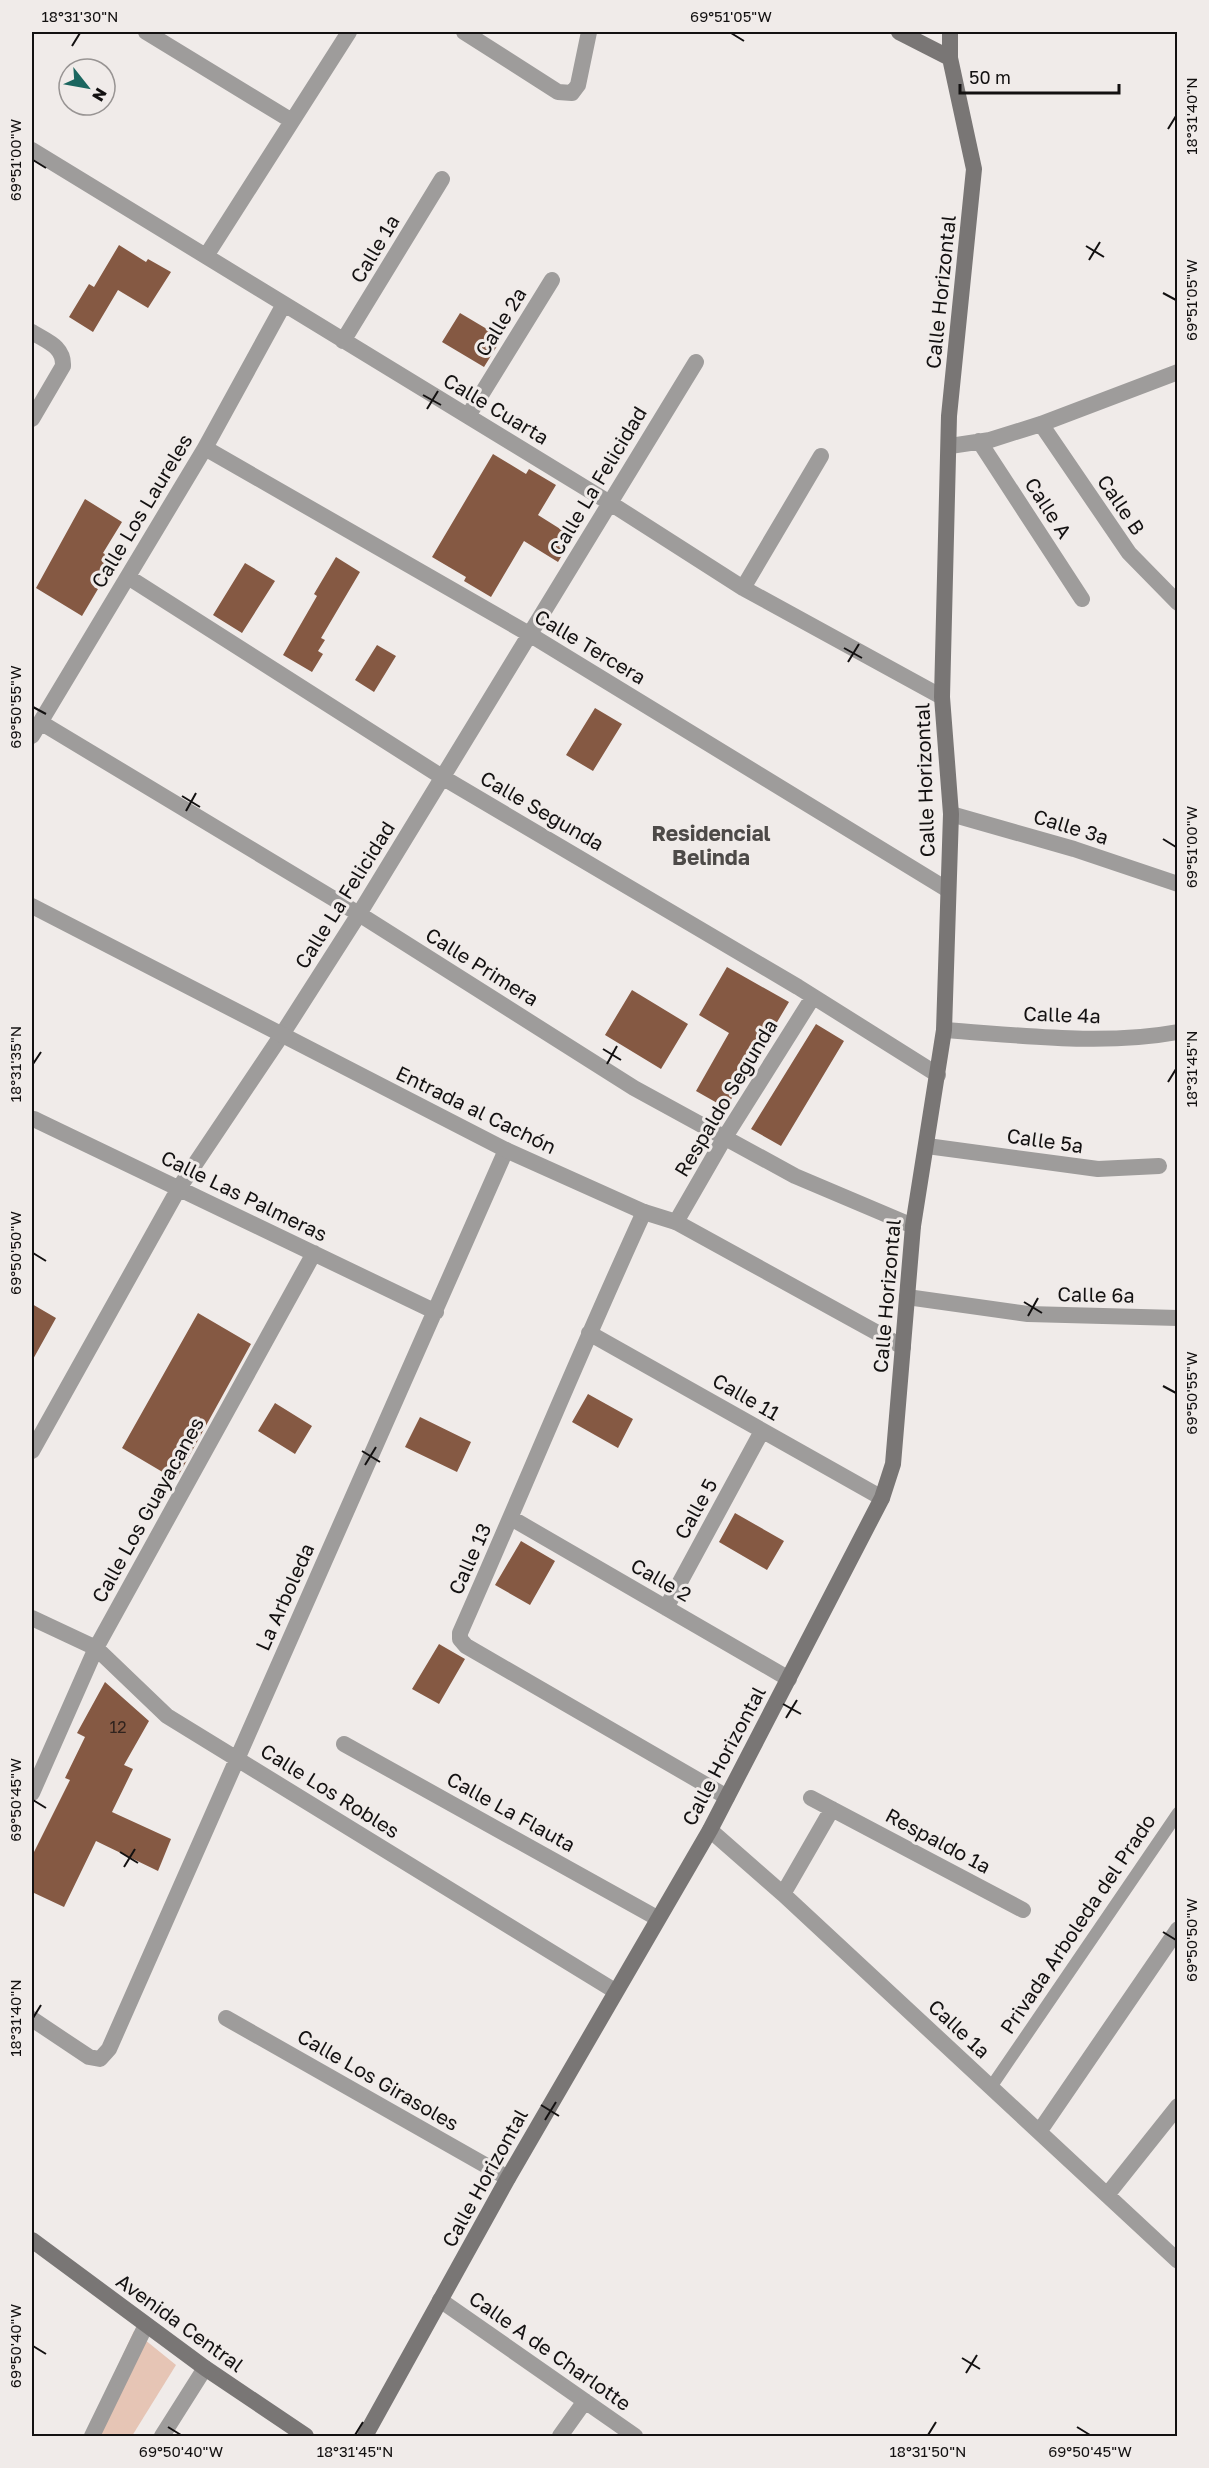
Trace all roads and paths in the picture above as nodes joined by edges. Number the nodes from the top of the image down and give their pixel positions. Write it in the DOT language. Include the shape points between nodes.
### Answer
graph roads {
  1 [pos="146,32"];
  2 [pos="349,32"];
  3 [pos="464,32"];
  4 [pos="589,32"];
  5 [pos="899,32"];
  6 [pos="950,32"];
  7 [pos="950,58"];
  8 [pos="292,121"];
  9 [pos="32,150"];
  10 [pos="442,179"];
  11 [pos="207,256"];
  12 [pos="552,280"];
  13 [pos="284,304"];
  14 [pos="32,332"];
  15 [pos="343,341"];
  16 [pos="696,362"];
  17 [pos="1178,372"];
  18 [pos="468,416"];
  19 [pos="32,419"];
  20 [pos="1041,424"];
  21 [pos="979,441"];
  22 [pos="950,446"];
  23 [pos="205,448"];
  24 [pos="821,456"];
  25 [pos="610,502"];
  26 [pos="128,577"];
  27 [pos="743,588"];
  28 [pos="1082,599"];
  29 [pos="1178,603"];
  30 [pos="529,634"];
  31 [pos="942,698"];
  32 [pos="36,729"];
  33 [pos="442,777"];
  34 [pos="951,814"];
  35 [pos="1178,884"];
  36 [pos="948,890"];
  37 [pos="32,906"];
  38 [pos="359,914"];
  39 [pos="813,997"];
  40 [pos="944,1030"];
  41 [pos="1178,1032"];
  42 [pos="281,1036"];
  43 [pos="938,1075"];
  44 [pos="32,1120"];
  45 [pos="725,1137"];
  46 [pos="927,1146"];
  47 [pos="506,1150"];
  48 [pos="1159,1166"];
  49 [pos="179,1188"];
  50 [pos="644,1212"];
  51 [pos="676,1222"];
  52 [pos="913,1226"];
  53 [pos="314,1253"];
  54 [pos="907,1297"];
  55 [pos="436,1312"];
  56 [pos="1178,1318"];
  57 [pos="589,1333"];
  58 [pos="903,1347"];
  59 [pos="762,1431"];
  60 [pos="32,1451"];
  61 [pos="882,1498"];
  62 [pos="511,1518"];
  63 [pos="666,1608"];
  64 [pos="32,1618"];
  65 [pos="96,1648"];
  66 [pos="789,1679"];
  67 [pos="344,1744"];
  68 [pos="236,1759"];
  69 [pos="32,1793"];
  70 [pos="727,1797"];
  71 [pos="811,1798"];
  72 [pos="832,1809"];
  73 [pos="1178,1813"];
  74 [pos="710,1830"];
  75 [pos="783,1894"];
  76 [pos="1023,1910"];
  77 [pos="657,1918"];
  78 [pos="1178,1929"];
  79 [pos="615,1991"];
  80 [pos="226,2018"];
  81 [pos="32,2019"];
  82 [pos="991,2087"];
  83 [pos="1178,2106"];
  84 [pos="1039,2132"];
  85 [pos="508,2178"];
  86 [pos="1107,2195"];
  87 [pos="32,2240"];
  88 [pos="1178,2261"];
  89 [pos="440,2300"];
  90 [pos="146,2325"];
  91 [pos="205,2368"];
  92 [pos="585,2401"];
  93 [pos="92,2436"];
  94 [pos="162,2436"];
  95 [pos="306,2436"];
  96 [pos="365,2436"];
  97 [pos="560,2436"];
  98 [pos="635,2436"];
  1 -- 8 [label="street"];
  2 -- 8 [label="street"];
  3 -- 4 [label="street" via="558,92 572,93 578,85"];
  5 -- 7 [label="main road"];
  6 -- 7 [label="main road, Calle Horizontal"];
  7 -- 22 [label="main road, Calle Horizontal" via="974,169 949,416"];
  8 -- 11 [label="street"];
  9 -- 11 [label="street, Calle Cuarta"];
  10 -- 15 [label="street, Calle 1a"];
  11 -- 13 [label="street, Calle Cuarta"];
  12 -- 18 [label="street, Calle 2a"];
  13 -- 15 [label="street, Calle Cuarta"];
  13 -- 23 [label="street, Calle Los Laureles"];
  14 -- 19 [label="street" via="59,349 63,357 63,366"];
  15 -- 18 [label="street, Calle Cuarta"];
  16 -- 25 [label="street, Calle La Felicidad"];
  17 -- 20 [label="street"];
  18 -- 25 [label="street, Calle Cuarta"];
  20 -- 21 [label="street"];
  20 -- 29 [label="street, Calle B" via="1129,553"];
  21 -- 22 [label="street"];
  21 -- 28 [label="street, Calle A"];
  22 -- 31 [label="main road, Calle Horizontal"];
  23 -- 26 [label="street, Calle Los Laureles"];
  23 -- 30 [label="street, Calle Tercera"];
  24 -- 27 [label="street"];
  25 -- 27 [label="street, Calle Cuarta"];
  25 -- 30 [label="street, Calle La Felicidad"];
  26 -- 32 [label="street, Calle Los Laureles"];
  26 -- 33 [label="street, Calle Segunda"];
  27 -- 31 [label="street, Calle Cuarta"];
  30 -- 33 [label="street, Calle La Felicidad"];
  30 -- 36 [label="street, Calle Tercera"];
  31 -- 34 [label="main road, Calle Horizontal"];
  32 -- 38 [label="street, Calle Primera"];
  33 -- 38 [label="street, Calle La Felicidad"];
  33 -- 39 [label="street, Calle Segunda"];
  34 -- 35 [label="street, Calle 3a"];
  34 -- 36 [label="main road, Calle Horizontal"];
  36 -- 40 [label="main road, Calle Horizontal"];
  37 -- 42 [label="street, Entrada al Cachón"];
  38 -- 42 [label="street, Calle La Felicidad"];
  38 -- 45 [label="street, Calle Primera" via="634,1088"];
  39 -- 43 [label="street, Calle Segunda"];
  39 -- 45 [label="street, Respaldo Segunda"];
  40 -- 41 [label="street, Calle 4a" via="1147,1038"];
  40 -- 43 [label="main road, Calle Horizontal"];
  42 -- 47 [label="street, Entrada al Cachón"];
  42 -- 49 [label="street, Calle La Felicidad"];
  43 -- 46 [label="main road, Calle Horizontal"];
  44 -- 49 [label="street, Calle Las Palmeras"];
  45 -- 51 [label="street, Respaldo Segunda"];
  45 -- 52 [label="street, Calle Primera" via="795,1176"];
  46 -- 48 [label="street, Calle 5a" via="1098,1169"];
  46 -- 52 [label="main road, Calle Horizontal"];
  47 -- 50 [label="street, Entrada al Cachón"];
  47 -- 55 [label="street, La Arboleda"];
  49 -- 53 [label="street, Calle Las Palmeras"];
  49 -- 60 [label="street, Calle La Felicidad"];
  50 -- 51 [label="street, Entrada al Cachón"];
  50 -- 57 [label="street, Calle 13"];
  51 -- 58 [label="street, Entrada al Cachón"];
  52 -- 54 [label="main road, Calle Horizontal"];
  53 -- 55 [label="street, Calle Las Palmeras"];
  53 -- 65 [label="street, Calle Los Guayacanes"];
  54 -- 56 [label="street, Calle 6a" via="1028,1314"];
  54 -- 58 [label="main road, Calle Horizontal"];
  55 -- 68 [label="street, La Arboleda"];
  57 -- 59 [label="street, Calle 11"];
  57 -- 62 [label="street, Calle 13"];
  58 -- 61 [label="main road, Calle Horizontal" via="893,1464"];
  59 -- 61 [label="street, Calle 11"];
  59 -- 63 [label="street, Calle 5"];
  61 -- 66 [label="main road, Calle Horizontal"];
  62 -- 63 [label="street, Calle 2"];
  62 -- 70 [label="street, Calle 13" via="459,1633 460,1639"];
  63 -- 66 [label="street, Calle 2"];
  64 -- 65 [label="street, Calle Los Robles"];
  65 -- 68 [label="street, Calle Los Robles" via="167,1716"];
  65 -- 69 [label="street, Calle Los Guayacanes"];
  66 -- 70 [label="main road, Calle Horizontal"];
  67 -- 77 [label="street, Calle La Flauta"];
  68 -- 79 [label="street, Calle Los Robles"];
  68 -- 81 [label="street, La Arboleda" via="109,2049 100,2059 89,2057"];
  70 -- 74 [label="main road, Calle Horizontal"];
  71 -- 72 [label="street, Respaldo 1a"];
  72 -- 75 [label="street"];
  72 -- 76 [label="street, Respaldo 1a"];
  73 -- 82 [label="lane, Privada Arboleda del Prado"];
  74 -- 75 [label="street, Calle 1a"];
  74 -- 77 [label="main road, Calle Horizontal"];
  75 -- 82 [label="street, Calle 1a"];
  77 -- 79 [label="main road, Calle Horizontal"];
  78 -- 84 [label="street"];
  79 -- 85 [label="main road, Calle Horizontal"];
  80 -- 85 [label="street, Calle Los Girasoles"];
  82 -- 84 [label="street, Calle 1a"];
  83 -- 86 [label="street"];
  84 -- 86 [label="street, Calle 1a"];
  85 -- 89 [label="main road, Calle Horizontal"];
  86 -- 88 [label="street, Calle 1a"];
  87 -- 90 [label="main road, Avenida Central"];
  89 -- 92 [label="street, Calle A de Charlotte"];
  89 -- 96 [label="main road, Calle Horizontal"];
  90 -- 91 [label="main road, Avenida Central"];
  90 -- 93 [label="street"];
  91 -- 94 [label="street"];
  91 -- 95 [label="main road, Avenida Central"];
  92 -- 97 [label="street"];
  92 -- 98 [label="street, Calle A de Charlotte"];
}
